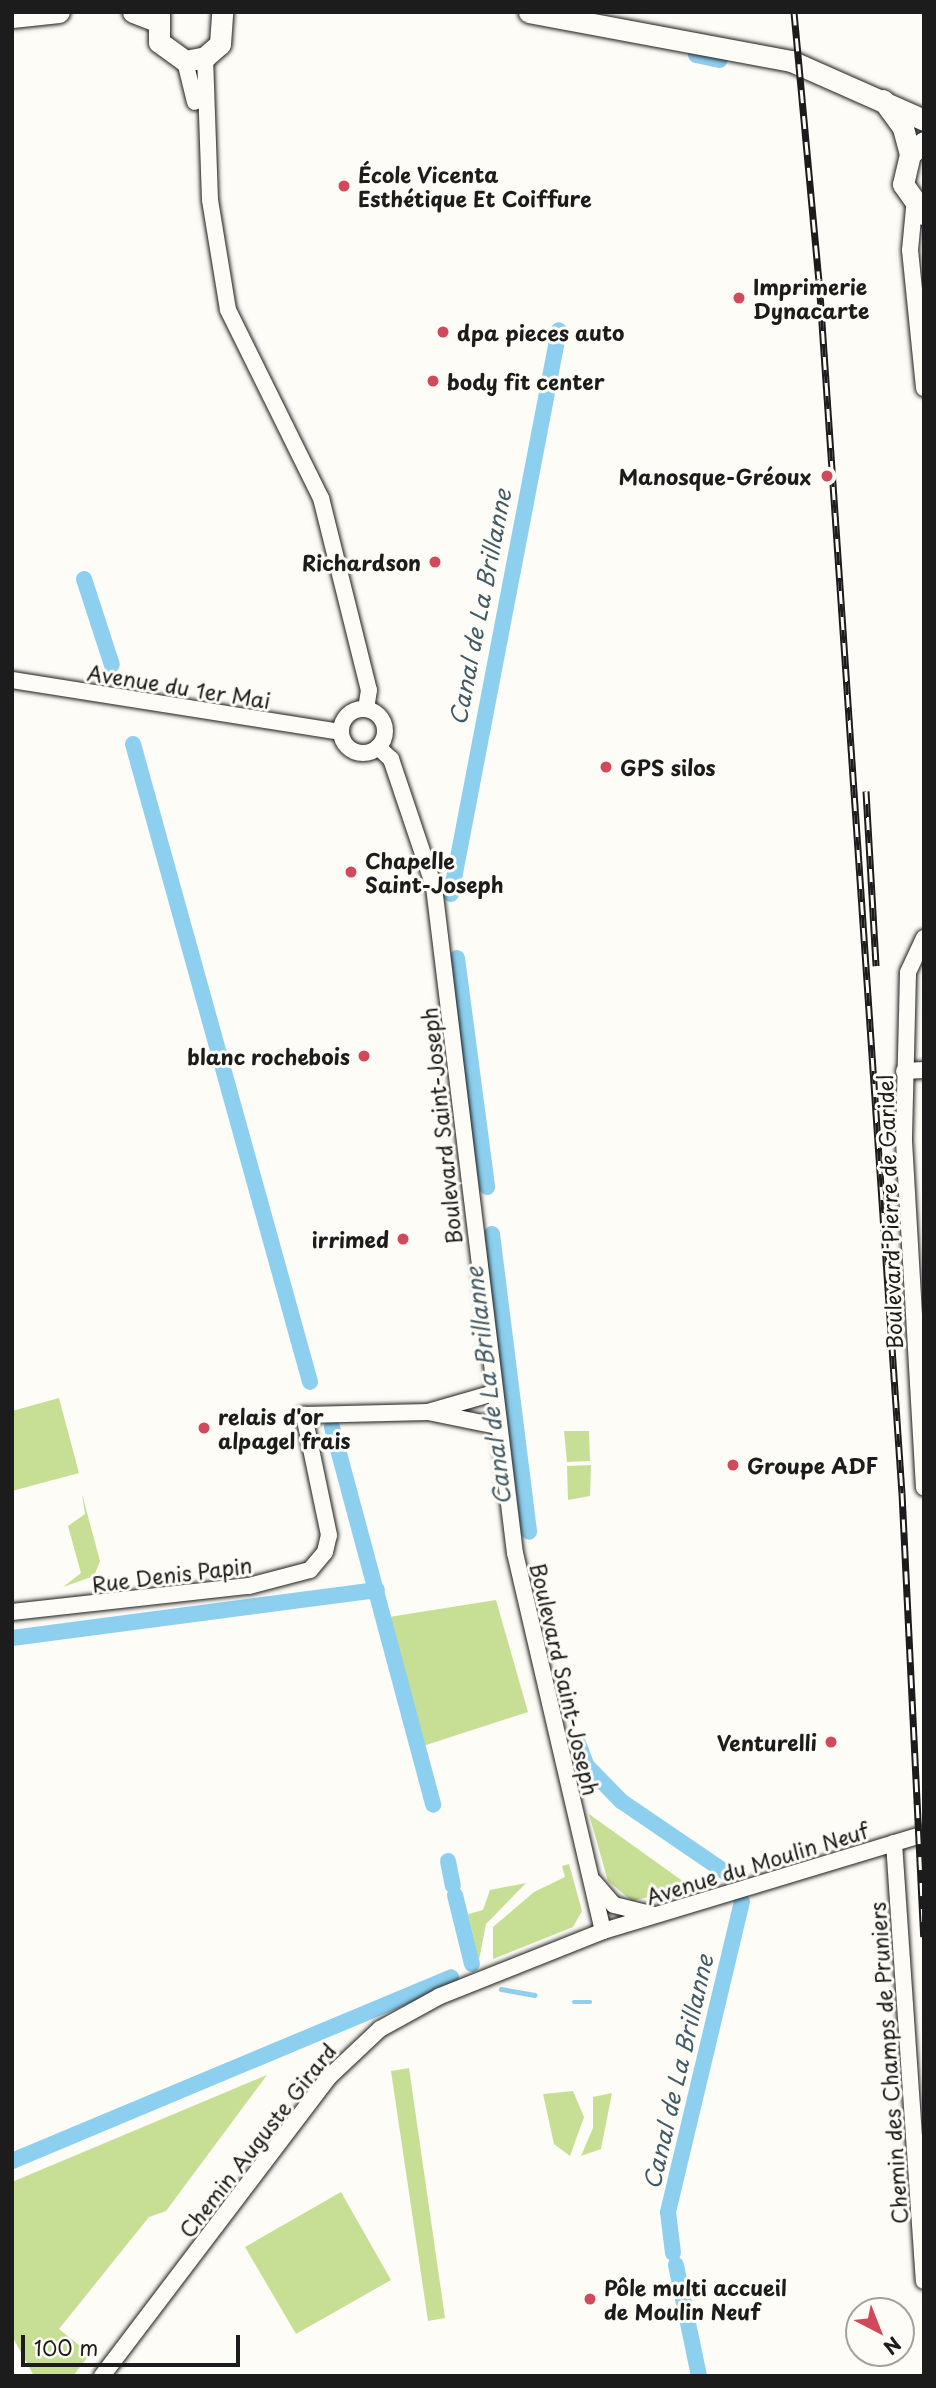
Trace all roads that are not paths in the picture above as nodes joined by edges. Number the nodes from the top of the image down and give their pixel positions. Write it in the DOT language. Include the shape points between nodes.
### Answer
graph roads {
  1 [pos="59,12"];
  2 [pos="133,12"];
  3 [pos="529,12"];
  4 [pos="12,17"];
  5 [pos="157,17"];
  6 [pos="228,17"];
  7 [pos="195,59"];
  8 [pos="881,98"];
  9 [pos="924,120"];
  10 [pos="917,148"];
  11 [pos="919,211"];
  12 [pos="924,239"];
  13 [pos="911,250"];
  14 [pos="924,388"];
  15 [pos="12,680"];
  16 [pos="366,709"];
  17 [pos="340,732"];
  18 [pos="378,747"];
  19 [pos="924,938"];
  20 [pos="924,1070"];
  21 [pos="904,1071"];
  22 [pos="494,1394"];
  23 [pos="428,1412"];
  24 [pos="497,1426"];
  25 [pos="924,1487"];
  26 [pos="12,1612"];
  27 [pos="924,1834"];
  28 [pos="894,1843"];
  29 [pos="591,1878"];
  30 [pos="607,1900"];
  31 [pos="657,1914"];
  32 [pos="603,1931"];
  33 [pos="924,2281"];
  34 [pos="102,2376"];
  1 -- 4 [label="main road"];
  2 -- 5 [label="main road"];
  3 -- 8 [label="main road" via="745,48 837,76"];
  5 -- 7 [label="main road" via="166,51"];
  6 -- 7 [label="main road" via="220,44"];
  7 -- 16 [label="street" via="210,200 231,320 321,498 369,690"];
  8 -- 9 [label="main road"];
  8 -- 10 [label="main road"];
  10 -- 11 [label="main road" via="903,184"];
  11 -- 13 [label="street"];
  12 -- 13 [label="street"];
  13 -- 14 [label="street"];
  15 -- 17 [label="street, Avenue du 1er Mai"];
  16 -- 17 [label="street" via="348,715"];
  16 -- 18 [label="street" via="384,725"];
  17 -- 18 [label="street" via="354,752"];
  18 -- 22 [label="street, Boulevard Saint-Joseph" via="391,759 434,887"];
  19 -- 21 [label="street, Boulevard Pierre de Garidel" via="908,973"];
  20 -- 21 [label="street"];
  21 -- 25 [label="street, Boulevard Pierre de Garidel"];
  22 -- 23 [label="street"];
  22 -- 24 [label="street, Boulevard Saint-Joseph"];
  23 -- 24 [label="street"];
  23 -- 26 [label="street, Rue Denis Papin" via="304,1415 328,1530 325,1552 310,1570 290,1580"];
  24 -- 29 [label="street, Boulevard Saint-Joseph" via="542,1686"];
  27 -- 28 [label="street, Avenue du Moulin Neuf"];
  28 -- 31 [label="street, Avenue du Moulin Neuf"];
  28 -- 33 [label="street, Chemin des Champs de Pruniers"];
  29 -- 30 [label="street"];
  29 -- 32 [label="street, Boulevard Saint-Joseph"];
  30 -- 31 [label="street"];
  30 -- 32 [label="street"];
  31 -- 32 [label="street, Avenue du Moulin Neuf"];
  32 -- 34 [label="street, Chemin Auguste Girard" via="440,1996 366,2040 329,2077"];
}
